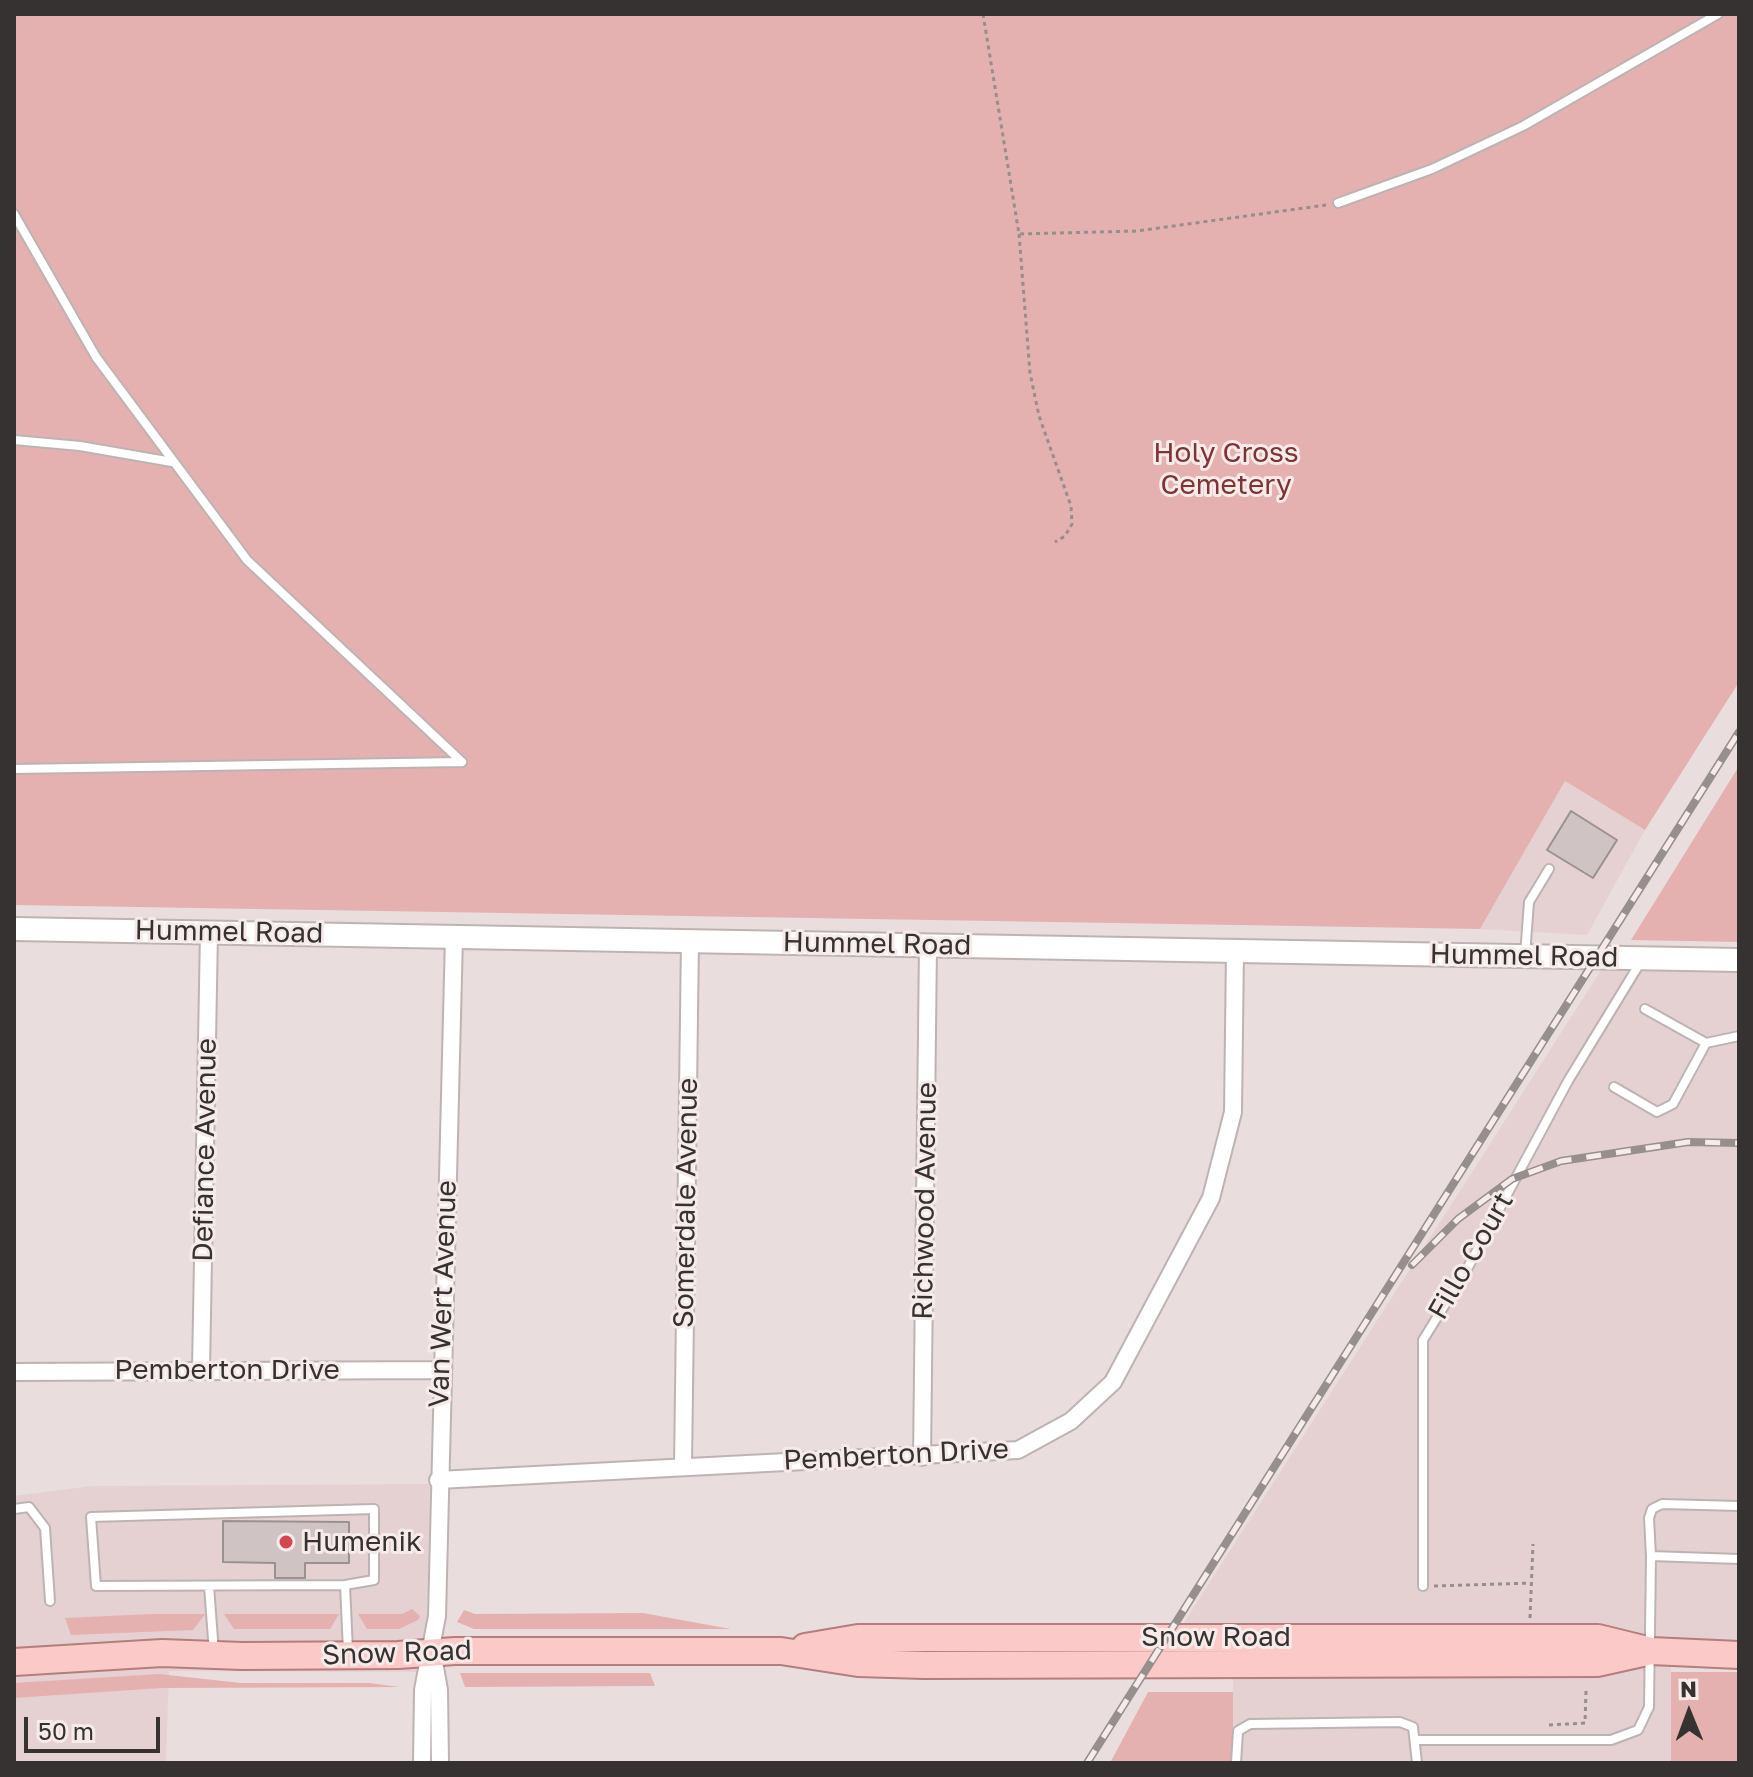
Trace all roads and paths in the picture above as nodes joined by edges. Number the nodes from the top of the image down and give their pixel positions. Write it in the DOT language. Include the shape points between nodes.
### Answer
graph roads {
  1 [pos="983,14"];
  2 [pos="1718,14"];
  3 [pos="1338,203"];
  4 [pos="14,214"];
  5 [pos="1019,234"];
  6 [pos="14,440"];
  7 [pos="172,462"];
  8 [pos="1055,542"];
  9 [pos="14,769"];
  10 [pos="1549,869"];
  11 [pos="14,929"];
  12 [pos="209,932"];
  13 [pos="454,936"];
  14 [pos="690,940"];
  15 [pos="928,946"];
  16 [pos="1235,950"];
  17 [pos="1525,956"];
  18 [pos="1643,959"];
  19 [pos="1739,960"];
  20 [pos="1645,1009"];
  21 [pos="1739,1035"];
  22 [pos="1706,1043"];
  23 [pos="1614,1087"];
  24 [pos="201,1369"];
  25 [pos="441,1370"];
  26 [pos="14,1372"];
  27 [pos="922,1457"];
  28 [pos="683,1466"];
  29 [pos="438,1480"];
  30 [pos="1739,1506"];
  31 [pos="14,1509"];
  32 [pos="1533,1544"];
  33 [pos="1651,1556"];
  34 [pos="1739,1559"];
  35 [pos="1530,1583"];
  36 [pos="345,1585"];
  37 [pos="209,1586"];
  38 [pos="1423,1586"];
  39 [pos="50,1601"];
  40 [pos="1530,1626"];
  41 [pos="1651,1651"];
  42 [pos="433,1652"];
  43 [pos="214,1655"];
  44 [pos="348,1655"];
  45 [pos="1739,1655"];
  46 [pos="14,1662"];
  47 [pos="1586,1691"];
  48 [pos="1535,1725"];
  49 [pos="1417,1740"];
  50 [pos="422,1763"];
  51 [pos="440,1763"];
  52 [pos="1236,1763"];
  53 [pos="1417,1763"];
  1 -- 5 [label="path"];
  2 -- 3 [label="lane" via="1523,126 1432,169"];
  3 -- 5 [label="path" via="1137,231"];
  4 -- 7 [label="lane" via="96,357"];
  5 -- 8 [label="path" via="1030,373 1039,416 1071,506 1072,524"];
  6 -- 7 [label="lane"];
  7 -- 9 [label="lane" via="247,560 462,762"];
  10 -- 17 [label="lane" via="1529,902"];
  11 -- 12 [label="street, Hummel Road"];
  12 -- 13 [label="street, Hummel Road"];
  12 -- 24 [label="street, Defiance Avenue"];
  13 -- 14 [label="street, Hummel Road"];
  13 -- 25 [label="street, Van Wert Avenue"];
  14 -- 15 [label="street, Hummel Road"];
  14 -- 28 [label="street, Somerdale Avenue"];
  15 -- 16 [label="street, Hummel Road"];
  15 -- 27 [label="street, Richwood Avenue"];
  16 -- 17 [label="street, Hummel Road"];
  16 -- 27 [label="street, Pemberton Drive" via="1233,1112 1211,1198 1113,1382 1071,1421 1018,1450"];
  17 -- 18 [label="street, Hummel Road"];
  18 -- 19 [label="street, Hummel Road"];
  18 -- 38 [label="lane, Fillo Court" via="1423,1340"];
  20 -- 22 [label="lane"];
  21 -- 22 [label="lane"];
  22 -- 23 [label="lane" via="1673,1104 1657,1112"];
  24 -- 25 [label="street, Pemberton Drive"];
  24 -- 26 [label="street, Pemberton Drive"];
  25 -- 29 [label="street, Van Wert Avenue"];
  27 -- 28 [label="street, Pemberton Drive"];
  28 -- 29 [label="street, Pemberton Drive"];
  29 -- 42 [label="street, Van Wert Avenue"];
  30 -- 33 [label="lane" via="1662,1504 1652,1509"];
  31 -- 39 [label="lane" via="29,1507 45,1528"];
  32 -- 35 [label="path"];
  33 -- 34 [label="lane"];
  33 -- 41 [label="lane"];
  35 -- 38 [label="path"];
  35 -- 40 [label="path"];
  36 -- 37 [label="lane"];
  36 -- 37 [label="lane" via="374,1580 374,1509 91,1517 96,1586"];
  36 -- 44 [label="lane"];
  37 -- 43 [label="lane"];
  41 -- 42 [label="main road, Snow Road" via="1597,1663 924,1665 858,1663 781,1651"];
  41 -- 45 [label="main road, Snow Road"];
  41 -- 49 [label="lane" via="1649,1707 1638,1730 1611,1740"];
  42 -- 44 [label="main road, Snow Road"];
  42 -- 50 [label="street, Van Wert Avenue" via="423,1690"];
  42 -- 51 [label="street, Van Wert Avenue"];
  43 -- 44 [label="main road, Snow Road"];
  43 -- 46 [label="main road, Snow Road"];
  47 -- 48 [label="path" via="1585,1723"];
  49 -- 52 [label="lane" via="1413,1727 1400,1722 1250,1724 1238,1731"];
  49 -- 53 [label="lane"];
}
